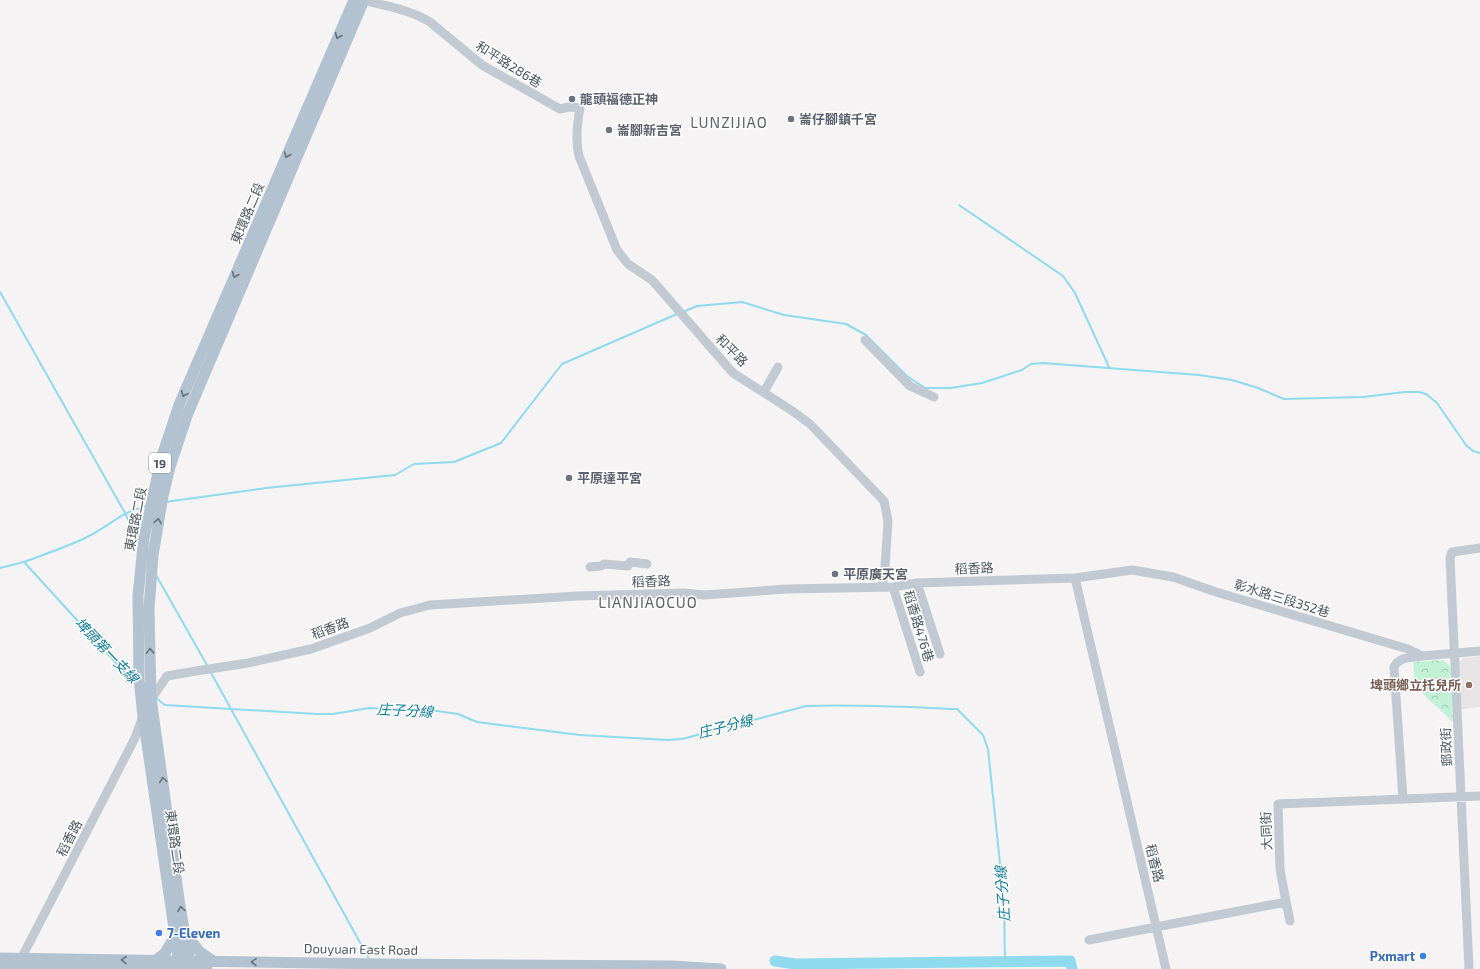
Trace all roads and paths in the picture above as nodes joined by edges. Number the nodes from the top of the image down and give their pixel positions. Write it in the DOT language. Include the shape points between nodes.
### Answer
graph roads {
  1 [pos="354,0"];
  2 [pos="364,0"];
  3 [pos="580,108"];
  4 [pos="865,340"];
  5 [pos="778,367"];
  6 [pos="764,392"];
  7 [pos="934,397"];
  8 [pos="1480,548"];
  9 [pos="647,564"];
  10 [pos="590,567"];
  11 [pos="1075,578"];
  12 [pos="917,583"];
  13 [pos="882,587"];
  14 [pos="893,587"];
  15 [pos="1480,651"];
  16 [pos="1455,653"];
  17 [pos="940,654"];
  18 [pos="1422,656"];
  19 [pos="920,672"];
  20 [pos="151,698"];
  21 [pos="143,717"];
  22 [pos="1480,796"];
  23 [pos="1462,797"];
  24 [pos="1403,799"];
  25 [pos="1286,902"];
  26 [pos="1290,921"];
  27 [pos="1157,927"];
  28 [pos="180,935"];
  29 [pos="1089,940"];
  30 [pos="0,958"];
  31 [pos="22,958"];
  32 [pos="211,965"];
  33 [pos="159,966"];
  34 [pos="185,966"];
  35 [pos="0,967"];
  36 [pos="12,968"];
  37 [pos="721,969"];
  38 [pos="1166,969"];
  39 [pos="1469,969"];
  1 -- 21 [label="main road, 東環路二段 / 19, one-way" via="179,405 161,459 144,538 138,596 139,678"];
  2 -- 3 [label="street, 和平路286巷" via="424,18 482,65 560,109"];
  20 -- 2 [label="main road, 東環路二段 / 19, one-way" via="149,591 156,532 170,467 188,413"];
  3 -- 6 [label="street, 和平路" via="577,123 579,156 617,250 628,264 652,280 733,373"];
  4 -- 7 [label="street" via="910,386"];
  5 -- 6 [label="street"];
  6 -- 13 [label="street, 和平路" via="810,424 884,501 888,521 886,567"];
  8 -- 16 [label="street, 郵政街" via="1452,552 1450,558"];
  9 -- 10 [label="street" via="630,562 628,566 604,564"];
  11 -- 12 [label="street, 稻香路"];
  11 -- 18 [label="street, 彰水路三段352巷" via="1132,570 1174,577 1408,649"];
  11 -- 27 [label="street, 稻香路"];
  12 -- 14 [label="street, 稻香路"];
  12 -- 17 [label="street"];
  13 -- 14 [label="street, 稻香路"];
  13 -- 20 [label="street, 稻香路" via="787,589 704,595 684,592 577,596 430,605 400,613 370,628 311,649 248,663 167,676"];
  14 -- 19 [label="street, 稻香路476巷"];
  15 -- 16 [label="street, 彰水路三段352巷"];
  16 -- 18 [label="street, 彰水路三段352巷"];
  16 -- 23 [label="street, 郵政街"];
  18 -- 24 [label="street" via="1401,659 1394,667"];
  20 -- 21 [label="street, 稻香路"];
  28 -- 20 [label="main road, 東環路二段 / 19, one-way"];
  21 -- 28 [label="main road, 東環路二段 / 19"];
  21 -- 31 [label="street, 稻香路" via="135,738"];
  22 -- 23 [label="street, 大同街"];
  23 -- 24 [label="street, 大同街"];
  23 -- 39 [label="street, 郵政街"];
  24 -- 25 [label="street, 大同街" via="1278,804 1280,869"];
  25 -- 26 [label="street"];
  25 -- 27 [label="street"];
  27 -- 29 [label="street"];
  27 -- 38 [label="street, 稻香路"];
  28 -- 32 [label="main road"];
  28 -- 33 [label="main road" via="165,953"];
  28 -- 34 [label="main road, 東環路二段 / 19"];
  30 -- 31 [label="main road, Douyuan East Road"];
  33 -- 31 [label="main road, Douyuan East Road, one-way"];
  31 -- 36 [label="street, 稻香路"];
  32 -- 34 [label="main road, Douyuan East Road"];
  37 -- 32 [label="main road, Douyuan East Road, one-way" via="671,966"];
  33 -- 34 [label="main road, Douyuan East Road"];
  33 -- 36 [label="main road, Douyuan East Road"];
  35 -- 36 [label="main road, Douyuan East Road"];
}
